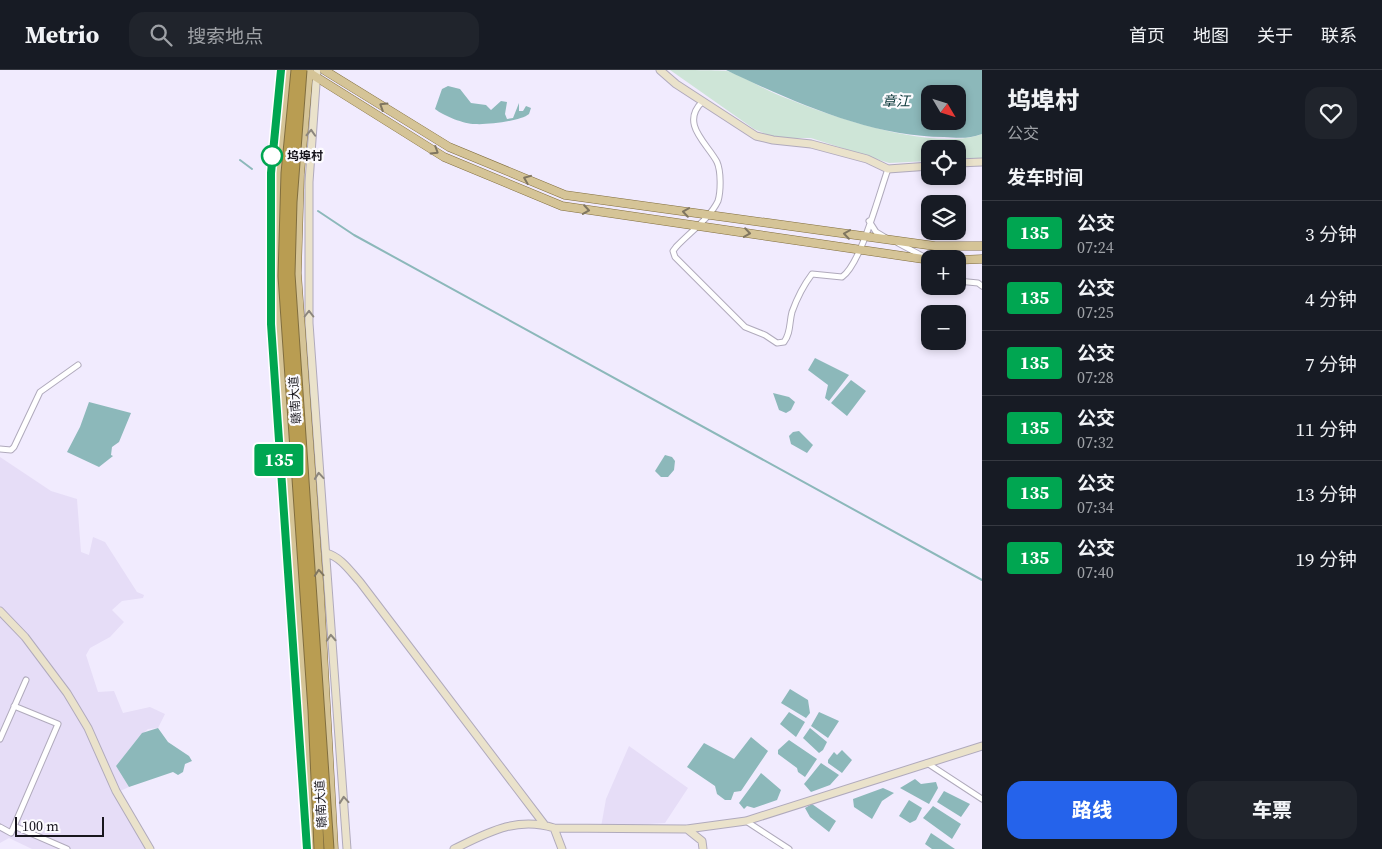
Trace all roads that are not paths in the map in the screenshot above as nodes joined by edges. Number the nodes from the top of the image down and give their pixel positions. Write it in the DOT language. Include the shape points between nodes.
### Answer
graph roads {
  1 [pos="280,70"];
  2 [pos="288,70"];
  3 [pos="296,70"];
  4 [pos="306,70"];
  5 [pos="324,70"];
  6 [pos="660,70"];
  7 [pos="317,73"];
  8 [pos="284,98"];
  9 [pos="305,100"];
  10 [pos="702,102"];
  11 [pos="982,162"];
  12 [pos="966,163"];
  13 [pos="921,167"];
  14 [pos="888,170"];
  15 [pos="708,215"];
  16 [pos="869,221"];
  17 [pos="696,226"];
  18 [pos="864,237"];
  19 [pos="890,240"];
  20 [pos="982,246"];
  21 [pos="860,250"];
  22 [pos="921,254"];
  23 [pos="921,259"];
  24 [pos="966,260"];
  25 [pos="982,260"];
  26 [pos="966,282"];
  27 [pos="982,286"];
  28 [pos="78,365"];
  29 [pos="0,449"];
  30 [pos="326,553"];
  31 [pos="320,596"];
  32 [pos="297,599"];
  33 [pos="0,611"];
  34 [pos="323,661"];
  35 [pos="302,663"];
  36 [pos="26,680"];
  37 [pos="14,706"];
  38 [pos="0,739"];
  39 [pos="982,746"];
  40 [pos="927,763"];
  41 [pos="982,799"];
  42 [pos="746,821"];
  43 [pos="544,824"];
  44 [pos="14,826"];
  45 [pos="0,827"];
  46 [pos="554,828"];
  47 [pos="687,829"];
  48 [pos="67,849"];
  49 [pos="150,849"];
  50 [pos="307,849"];
  51 [pos="314,849"];
  52 [pos="319,849"];
  53 [pos="329,849"];
  54 [pos="334,849"];
  55 [pos="348,849"];
  56 [pos="454,849"];
  57 [pos="562,849"];
  58 [pos="703,849"];
  59 [pos="789,849"];
  1 -- 50 [label="street" via="271,173 271,324"];
  2 -- 8 [label="main road, 赣南大道"];
  3 -- 52 [label="highway, bridge" via="286,173 283,276 313,710"];
  4 -- 7 [label="main road"];
  4 -- 9 [label="main road, 赣南大道"];
  4 -- 53 [label="highway, bridge" via="292,202 290,274"];
  15 -- 5 [label="main road, one-way" via="566,195 449,147"];
  6 -- 10 [label="street"];
  7 -- 17 [label="main road, one-way" via="444,156 562,206"];
  30 -- 7 [label="street, one-way" via="309,323 309,182"];
  8 -- 9 [label="main road"];
  8 -- 32 [label="main road, 赣南大道" via="277,179 280,326"];
  31 -- 9 [label="main road, 赣南大道, one-way" via="297,274"];
  10 -- 14 [label="street" via="756,136 811,144 867,159"];
  10 -- 15 [label="street" via="694,115 694,127 719,169 718,200"];
  11 -- 12 [label="street"];
  13 -- 14 [label="street"];
  14 -- 16 [label="street"];
  15 -- 17 [label="street"];
  18 -- 15 [label="main road, one-way"];
  16 -- 18 [label="street"];
  16 -- 19 [label="street" via="876,232"];
  17 -- 21 [label="main road, one-way"];
  17 -- 21 [label="street" via="673,251 675,257 745,327 777,343 784,342 788,336 798,296 812,274 842,277 850,272"];
  18 -- 19 [label="main road"];
  18 -- 21 [label="street"];
  19 -- 20 [label="main road" via="935,246"];
  19 -- 22 [label="street"];
  21 -- 23 [label="main road"];
  24 -- 25 [label="main road"];
  26 -- 27 [label="street"];
  28 -- 29 [label="street" via="40,392 14,447 11,450"];
  30 -- 43 [label="street" via="346,565 360,582"];
  55 -- 30 [label="street, one-way"];
  31 -- 32 [label="main road"];
  31 -- 34 [label="main road, 赣南大道"];
  32 -- 35 [label="main road, 赣南大道"];
  33 -- 49 [label="street" via="25,637 67,692 88,728 116,791"];
  34 -- 35 [label="main road"];
  34 -- 54 [label="main road, 赣南大道"];
  35 -- 51 [label="main road, 赣南大道"];
  36 -- 37 [label="street"];
  37 -- 38 [label="street"];
  37 -- 44 [label="street" via="58,724"];
  39 -- 40 [label="street"];
  40 -- 41 [label="street"];
  40 -- 42 [label="street"];
  42 -- 47 [label="street"];
  42 -- 59 [label="street"];
  43 -- 46 [label="street"];
  43 -- 56 [label="street" via="518,823 499,828"];
  44 -- 45 [label="street" via="12,833"];
  44 -- 48 [label="street"];
  46 -- 47 [label="street"];
  46 -- 57 [label="street"];
  47 -- 58 [label="street" via="702,841"];
}
